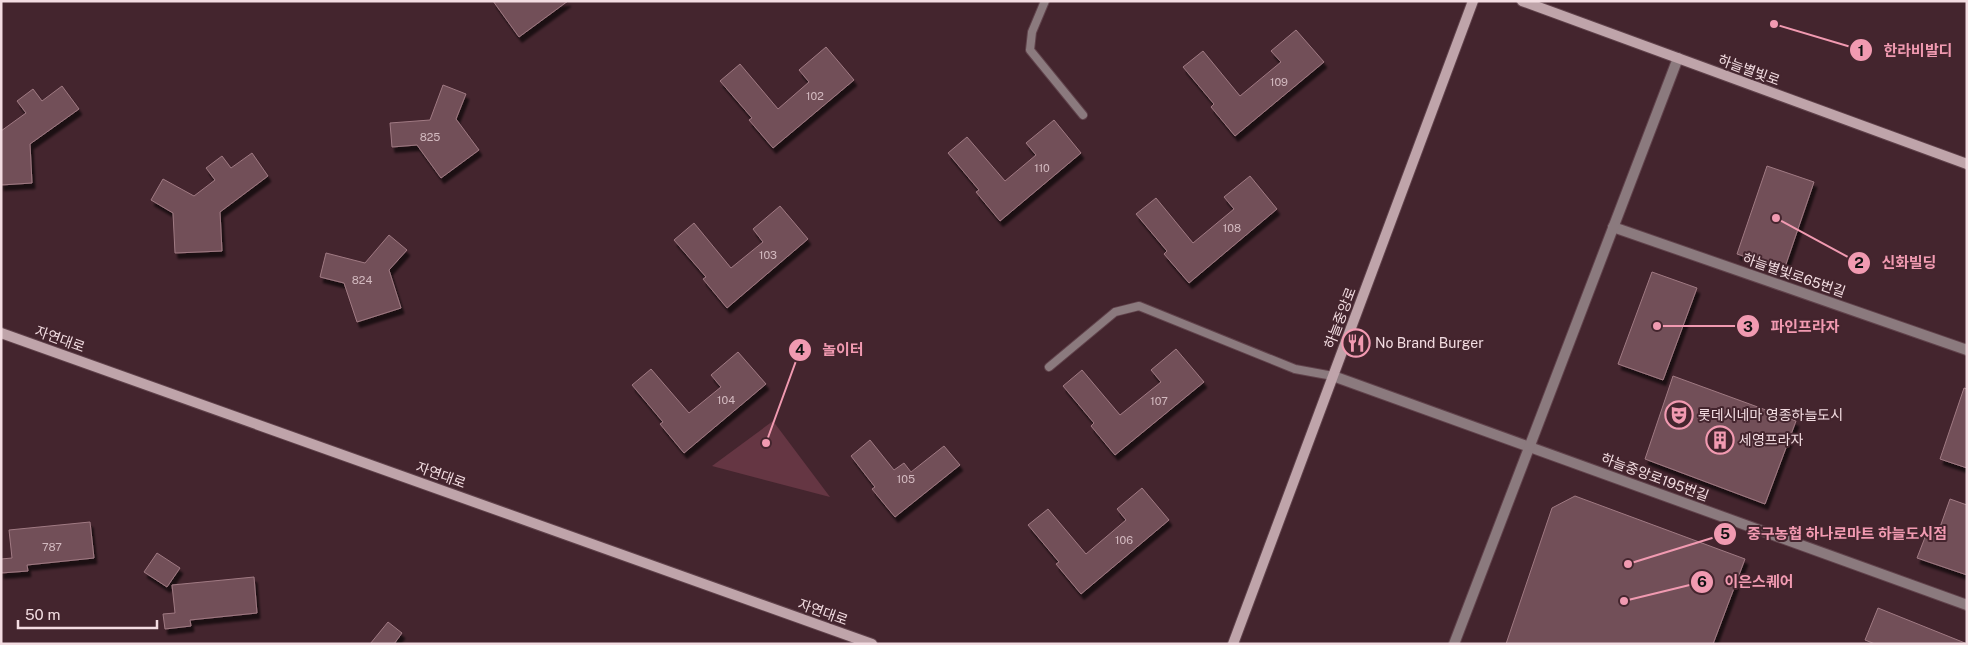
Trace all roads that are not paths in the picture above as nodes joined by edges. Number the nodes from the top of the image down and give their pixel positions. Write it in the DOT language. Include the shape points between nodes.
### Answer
graph roads {
  1 [pos="1045,1"];
  2 [pos="1473,1"];
  3 [pos="1522,1"];
  4 [pos="1678,58"];
  5 [pos="1083,114"];
  6 [pos="1967,164"];
  7 [pos="1613,227"];
  8 [pos="1,333"];
  9 [pos="1967,350"];
  10 [pos="1049,368"];
  11 [pos="1333,376"];
  12 [pos="1530,446"];
  13 [pos="1967,605"];
  14 [pos="872,644"];
  15 [pos="1233,644"];
  16 [pos="1454,644"];
  1 -- 5 [label="lane" via="1032,32 1030,50"];
  2 -- 11 [label="street, 하늘중앙로"];
  3 -- 4 [label="street, 하늘별빛로"];
  4 -- 6 [label="street, 하늘별빛로"];
  4 -- 7 [label="street"];
  7 -- 9 [label="street, 하늘별빛로65번길"];
  7 -- 12 [label="street"];
  8 -- 14 [label="street, 자연대로"];
  10 -- 11 [label="lane" via="1115,312 1139,306 1296,369"];
  11 -- 12 [label="street, 하늘중앙로195번길"];
  11 -- 15 [label="street, 하늘중앙로"];
  12 -- 13 [label="street, 하늘중앙로195번길"];
  12 -- 16 [label="street"];
}
